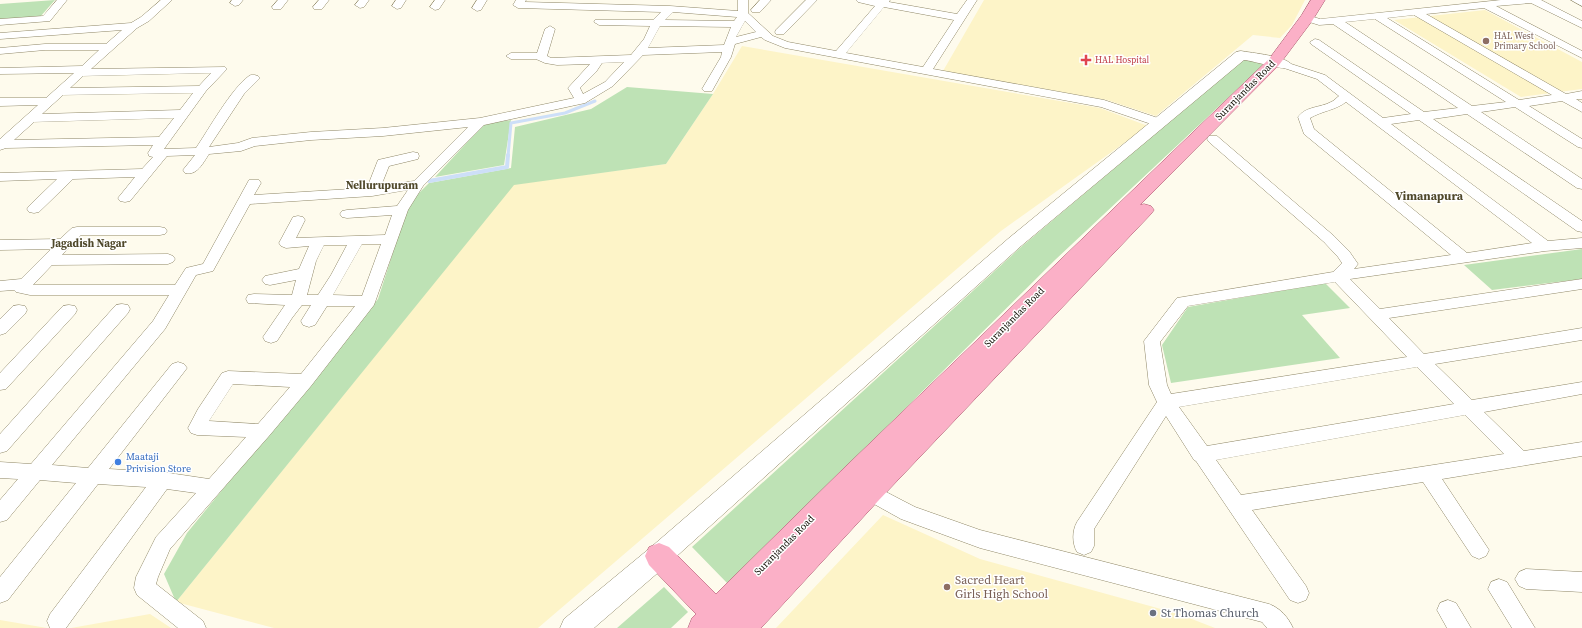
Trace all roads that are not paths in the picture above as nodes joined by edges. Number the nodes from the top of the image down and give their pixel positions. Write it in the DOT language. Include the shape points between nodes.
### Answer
graph roads {
  1 [pos="62,0"];
  2 [pos="167,0"];
  3 [pos="521,0"];
  4 [pos="743,0"];
  5 [pos="766,0"];
  6 [pos="812,0"];
  7 [pos="861,0"];
  8 [pos="972,0"];
  9 [pos="1333,0"];
  10 [pos="1431,0"];
  11 [pos="1531,0"];
  12 [pos="1576,0"];
  13 [pos="883,2"];
  14 [pos="552,3"];
  15 [pos="1582,3"];
  16 [pos="1486,5"];
  17 [pos="670,9"];
  18 [pos="1447,9"];
  19 [pos="756,10"];
  20 [pos="1416,12"];
  21 [pos="1315,13"];
  22 [pos="1377,16"];
  23 [pos="960,18"];
  24 [pos="741,19"];
  25 [pos="1334,20"];
  26 [pos="14,21"];
  27 [pos="0,22"];
  28 [pos="599,22"];
  29 [pos="657,22"];
  30 [pos="1582,25"];
  31 [pos="133,26"];
  32 [pos="550,29"];
  33 [pos="780,32"];
  34 [pos="763,33"];
  35 [pos="0,36"];
  36 [pos="1315,42"];
  37 [pos="729,45"];
  38 [pos="109,47"];
  39 [pos="0,50"];
  40 [pos="638,55"];
  41 [pos="838,55"];
  42 [pos="1582,55"];
  43 [pos="511,56"];
  44 [pos="541,57"];
  45 [pos="598,60"];
  46 [pos="1279,64"];
  47 [pos="0,71"];
  48 [pos="83,71"];
  49 [pos="924,72"];
  50 [pos="254,78"];
  51 [pos="202,89"];
  52 [pos="708,89"];
  53 [pos="60,92"];
  54 [pos="1582,95"];
  55 [pos="1346,96"];
  56 [pos="1564,98"];
  57 [pos="581,100"];
  58 [pos="49,101"];
  59 [pos="0,102"];
  60 [pos="1518,104"];
  61 [pos="1582,108"];
  62 [pos="1469,110"];
  63 [pos="183,114"];
  64 [pos="1421,116"];
  65 [pos="32,118"];
  66 [pos="480,122"];
  67 [pos="1380,122"];
  68 [pos="1160,123"];
  69 [pos="1213,139"];
  70 [pos="3,140"];
  71 [pos="164,141"];
  72 [pos="1582,144"];
  73 [pos="203,151"];
  74 [pos="154,153"];
  75 [pos="413,156"];
  76 [pos="190,170"];
  77 [pos="146,173"];
  78 [pos="68,176"];
  79 [pos="0,177"];
  80 [pos="15,177"];
  81 [pos="254,183"];
  82 [pos="418,184"];
  83 [pos="1582,185"];
  84 [pos="0,190"];
  85 [pos="372,192"];
  86 [pos="126,198"];
  87 [pos="244,200"];
  88 [pos="34,208"];
  89 [pos="401,210"];
  90 [pos="348,214"];
  91 [pos="298,220"];
  92 [pos="1582,228"];
  93 [pos="160,231"];
  94 [pos="390,239"];
  95 [pos="357,240"];
  96 [pos="319,241"];
  97 [pos="1582,243"];
  98 [pos="63,244"];
  99 [pos="0,245"];
  100 [pos="1545,246"];
  101 [pos="1464,258"];
  102 [pos="168,259"];
  103 [pos="48,260"];
  104 [pos="306,273"];
  105 [pos="1338,276"];
  106 [pos="270,280"];
  107 [pos="1582,284"];
  108 [pos="0,286"];
  109 [pos="23,286"];
  110 [pos="180,290"];
  111 [pos="254,299"];
  112 [pos="298,300"];
  113 [pos="321,301"];
  114 [pos="368,301"];
  115 [pos="122,309"];
  116 [pos="19,310"];
  117 [pos="69,310"];
  118 [pos="1375,315"];
  119 [pos="309,320"];
  120 [pos="0,329"];
  121 [pos="1582,334"];
  122 [pos="271,337"];
  123 [pos="1420,361"];
  124 [pos="178,368"];
  125 [pos="305,381"];
  126 [pos="0,384"];
  127 [pos="1582,388"];
  128 [pos="1166,402"];
  129 [pos="1468,408"];
  130 [pos="263,431"];
  131 [pos="0,446"];
  132 [pos="1582,448"];
  133 [pos="1201,455"];
  134 [pos="1520,458"];
  135 [pos="0,470"];
  136 [pos="35,472"];
  137 [pos="1427,474"];
  138 [pos="94,475"];
  139 [pos="850,479"];
  140 [pos="162,480"];
  141 [pos="212,487"];
  142 [pos="869,493"];
  143 [pos="1236,504"];
  144 [pos="0,514"];
  145 [pos="1084,546"];
  146 [pos="1479,550"];
  147 [pos="659,556"];
  148 [pos="1526,579"];
  149 [pos="1582,582"];
  150 [pos="1499,589"];
  151 [pos="0,593"];
  152 [pos="1298,593"];
  153 [pos="1448,610"];
  154 [pos="58,621"];
  155 [pos="717,623"];
  156 [pos="195,628"];
  157 [pos="574,628"];
  158 [pos="742,628"];
  159 [pos="1282,628"];
  160 [pos="1460,628"];
  161 [pos="1524,628"];
  1 -- 26 [label="street" via="46,19"];
  2 -- 31 [label="street"];
  3 -- 14 [label="street" via="518,6"];
  4 -- 24 [label="street"];
  5 -- 19 [label="street"];
  6 -- 33 [label="street"];
  7 -- 13 [label="street"];
  8 -- 23 [label="street"];
  9 -- 21 [label="main road, Suranjandas Road"];
  10 -- 18 [label="street"];
  11 -- 16 [label="street"];
  11 -- 30 [label="street"];
  12 -- 15 [label="street"];
  13 -- 23 [label="street"];
  13 -- 41 [label="street"];
  14 -- 17 [label="street"];
  16 -- 18 [label="street"];
  16 -- 42 [label="street"];
  17 -- 24 [label="street"];
  17 -- 29 [label="street"];
  18 -- 20 [label="street"];
  20 -- 22 [label="street"];
  20 -- 56 [label="street"];
  21 -- 25 [label="street"];
  21 -- 46 [label="main road, Suranjandas Road"];
  22 -- 25 [label="street"];
  22 -- 60 [label="street"];
  23 -- 49 [label="street"];
  24 -- 29 [label="street"];
  24 -- 34 [label="street"];
  24 -- 37 [label="street"];
  25 -- 62 [label="street"];
  26 -- 27 [label="street"];
  26 -- 35 [label="street"];
  28 -- 29 [label="street"];
  29 -- 40 [label="street"];
  31 -- 35 [label="street"];
  31 -- 38 [label="street"];
  32 -- 44 [label="street"];
  34 -- 37 [label="street"];
  34 -- 41 [label="street" via="785,45"];
  36 -- 64 [label="street"];
  37 -- 40 [label="street"];
  37 -- 52 [label="street" via="726,57"];
  38 -- 39 [label="street"];
  38 -- 48 [label="street"];
  40 -- 45 [label="street"];
  40 -- 57 [label="street" via="609,84"];
  41 -- 49 [label="street"];
  43 -- 44 [label="street"];
  44 -- 45 [label="street" via="553,62"];
  45 -- 57 [label="street" via="574,88"];
  46 -- 55 [label="street" via="1321,78"];
  46 -- 68 [label="street" via="1241,55"];
  46 -- 69 [label="main road, Suranjandas Road"];
  46 -- 139 [label="main road, Suranjandas Road"];
  47 -- 48 [label="street"];
  48 -- 51 [label="street" via="221,69"];
  48 -- 53 [label="street"];
  49 -- 68 [label="street" via="1104,104"];
  50 -- 73 [label="street" via="240,92"];
  51 -- 53 [label="street"];
  51 -- 63 [label="street"];
  53 -- 58 [label="street"];
  54 -- 56 [label="street"];
  55 -- 67 [label="street"];
  55 -- 101 [label="street" via="1335,105 1304,117 1308,131"];
  56 -- 60 [label="street"];
  56 -- 61 [label="street"];
  57 -- 66 [label="street"];
  58 -- 59 [label="street"];
  58 -- 65 [label="street"];
  60 -- 62 [label="street"];
  60 -- 72 [label="street"];
  62 -- 64 [label="street"];
  62 -- 83 [label="street"];
  63 -- 65 [label="street"];
  63 -- 71 [label="street"];
  64 -- 67 [label="street"];
  64 -- 92 [label="street"];
  65 -- 70 [label="street"];
  66 -- 73 [label="street" via="252,142 241,147"];
  66 -- 82 [label="street"];
  67 -- 100 [label="street"];
  68 -- 147 [label="street" via="1015,242"];
  69 -- 105 [label="street" via="1296,208 1344,254 1350,264"];
  69 -- 142 [label="main road, Suranjandas Road"];
  70 -- 71 [label="street"];
  71 -- 74 [label="street"];
  73 -- 74 [label="street"];
  73 -- 76 [label="street"];
  74 -- 77 [label="street" via="162,154"];
  75 -- 85 [label="street" via="383,163"];
  77 -- 78 [label="street"];
  77 -- 86 [label="street"];
  78 -- 80 [label="street"];
  78 -- 88 [label="street"];
  79 -- 80 [label="street"];
  80 -- 84 [label="street"];
  81 -- 87 [label="street"];
  82 -- 85 [label="street"];
  82 -- 89 [label="street"];
  85 -- 87 [label="street"];
  87 -- 110 [label="street" via="208,268 191,271"];
  89 -- 90 [label="street"];
  89 -- 94 [label="street"];
  91 -- 96 [label="street" via="286,243"];
  93 -- 98 [label="street" via="77,231"];
  94 -- 95 [label="street"];
  94 -- 114 [label="street"];
  95 -- 96 [label="street"];
  95 -- 113 [label="street"];
  96 -- 104 [label="street"];
  97 -- 100 [label="street"];
  98 -- 99 [label="street"];
  98 -- 103 [label="street"];
  100 -- 101 [label="street"];
  101 -- 105 [label="street"];
  102 -- 103 [label="street"];
  103 -- 109 [label="street"];
  104 -- 106 [label="street"];
  104 -- 112 [label="street"];
  105 -- 118 [label="street"];
  105 -- 128 [label="street" via="1183,302 1152,341 1158,385"];
  107 -- 118 [label="street"];
  108 -- 109 [label="street"];
  109 -- 110 [label="street" via="30,290"];
  110 -- 136 [label="street" via="159,325"];
  111 -- 112 [label="street"];
  112 -- 113 [label="street"];
  112 -- 122 [label="street"];
  113 -- 114 [label="street"];
  113 -- 119 [label="street"];
  114 -- 125 [label="street"];
  115 -- 131 [label="street"];
  116 -- 120 [label="street"];
  117 -- 126 [label="street"];
  118 -- 123 [label="street"];
  121 -- 123 [label="street"];
  123 -- 128 [label="street"];
  123 -- 129 [label="street"];
  124 -- 138 [label="street"];
  125 -- 130 [label="street"];
  125 -- 130 [label="street" via="228,377 197,428"];
  127 -- 129 [label="street"];
  128 -- 133 [label="street"];
  128 -- 145 [label="street" via="1084,528"];
  129 -- 133 [label="street"];
  129 -- 134 [label="street"];
  130 -- 141 [label="street"];
  132 -- 134 [label="street"];
  133 -- 143 [label="street"];
  134 -- 137 [label="street"];
  135 -- 136 [label="street"];
  136 -- 138 [label="street"];
  136 -- 144 [label="street"];
  137 -- 143 [label="street"];
  137 -- 146 [label="street"];
  138 -- 140 [label="street"];
  138 -- 151 [label="street"];
  139 -- 142 [label="street"];
  139 -- 155 [label="main road, Suranjandas Road"];
  140 -- 141 [label="street"];
  140 -- 154 [label="street"];
  141 -- 156 [label="street" via="163,543 147,576 145,588"];
  142 -- 158 [label="main road, Suranjandas Road"];
  142 -- 159 [label="street" via="908,513 980,539 1269,614"];
  143 -- 152 [label="street"];
  147 -- 155 [label="main road"];
  147 -- 157 [label="street"];
  148 -- 149 [label="street"];
  150 -- 161 [label="street"];
  153 -- 160 [label="street"];
}
